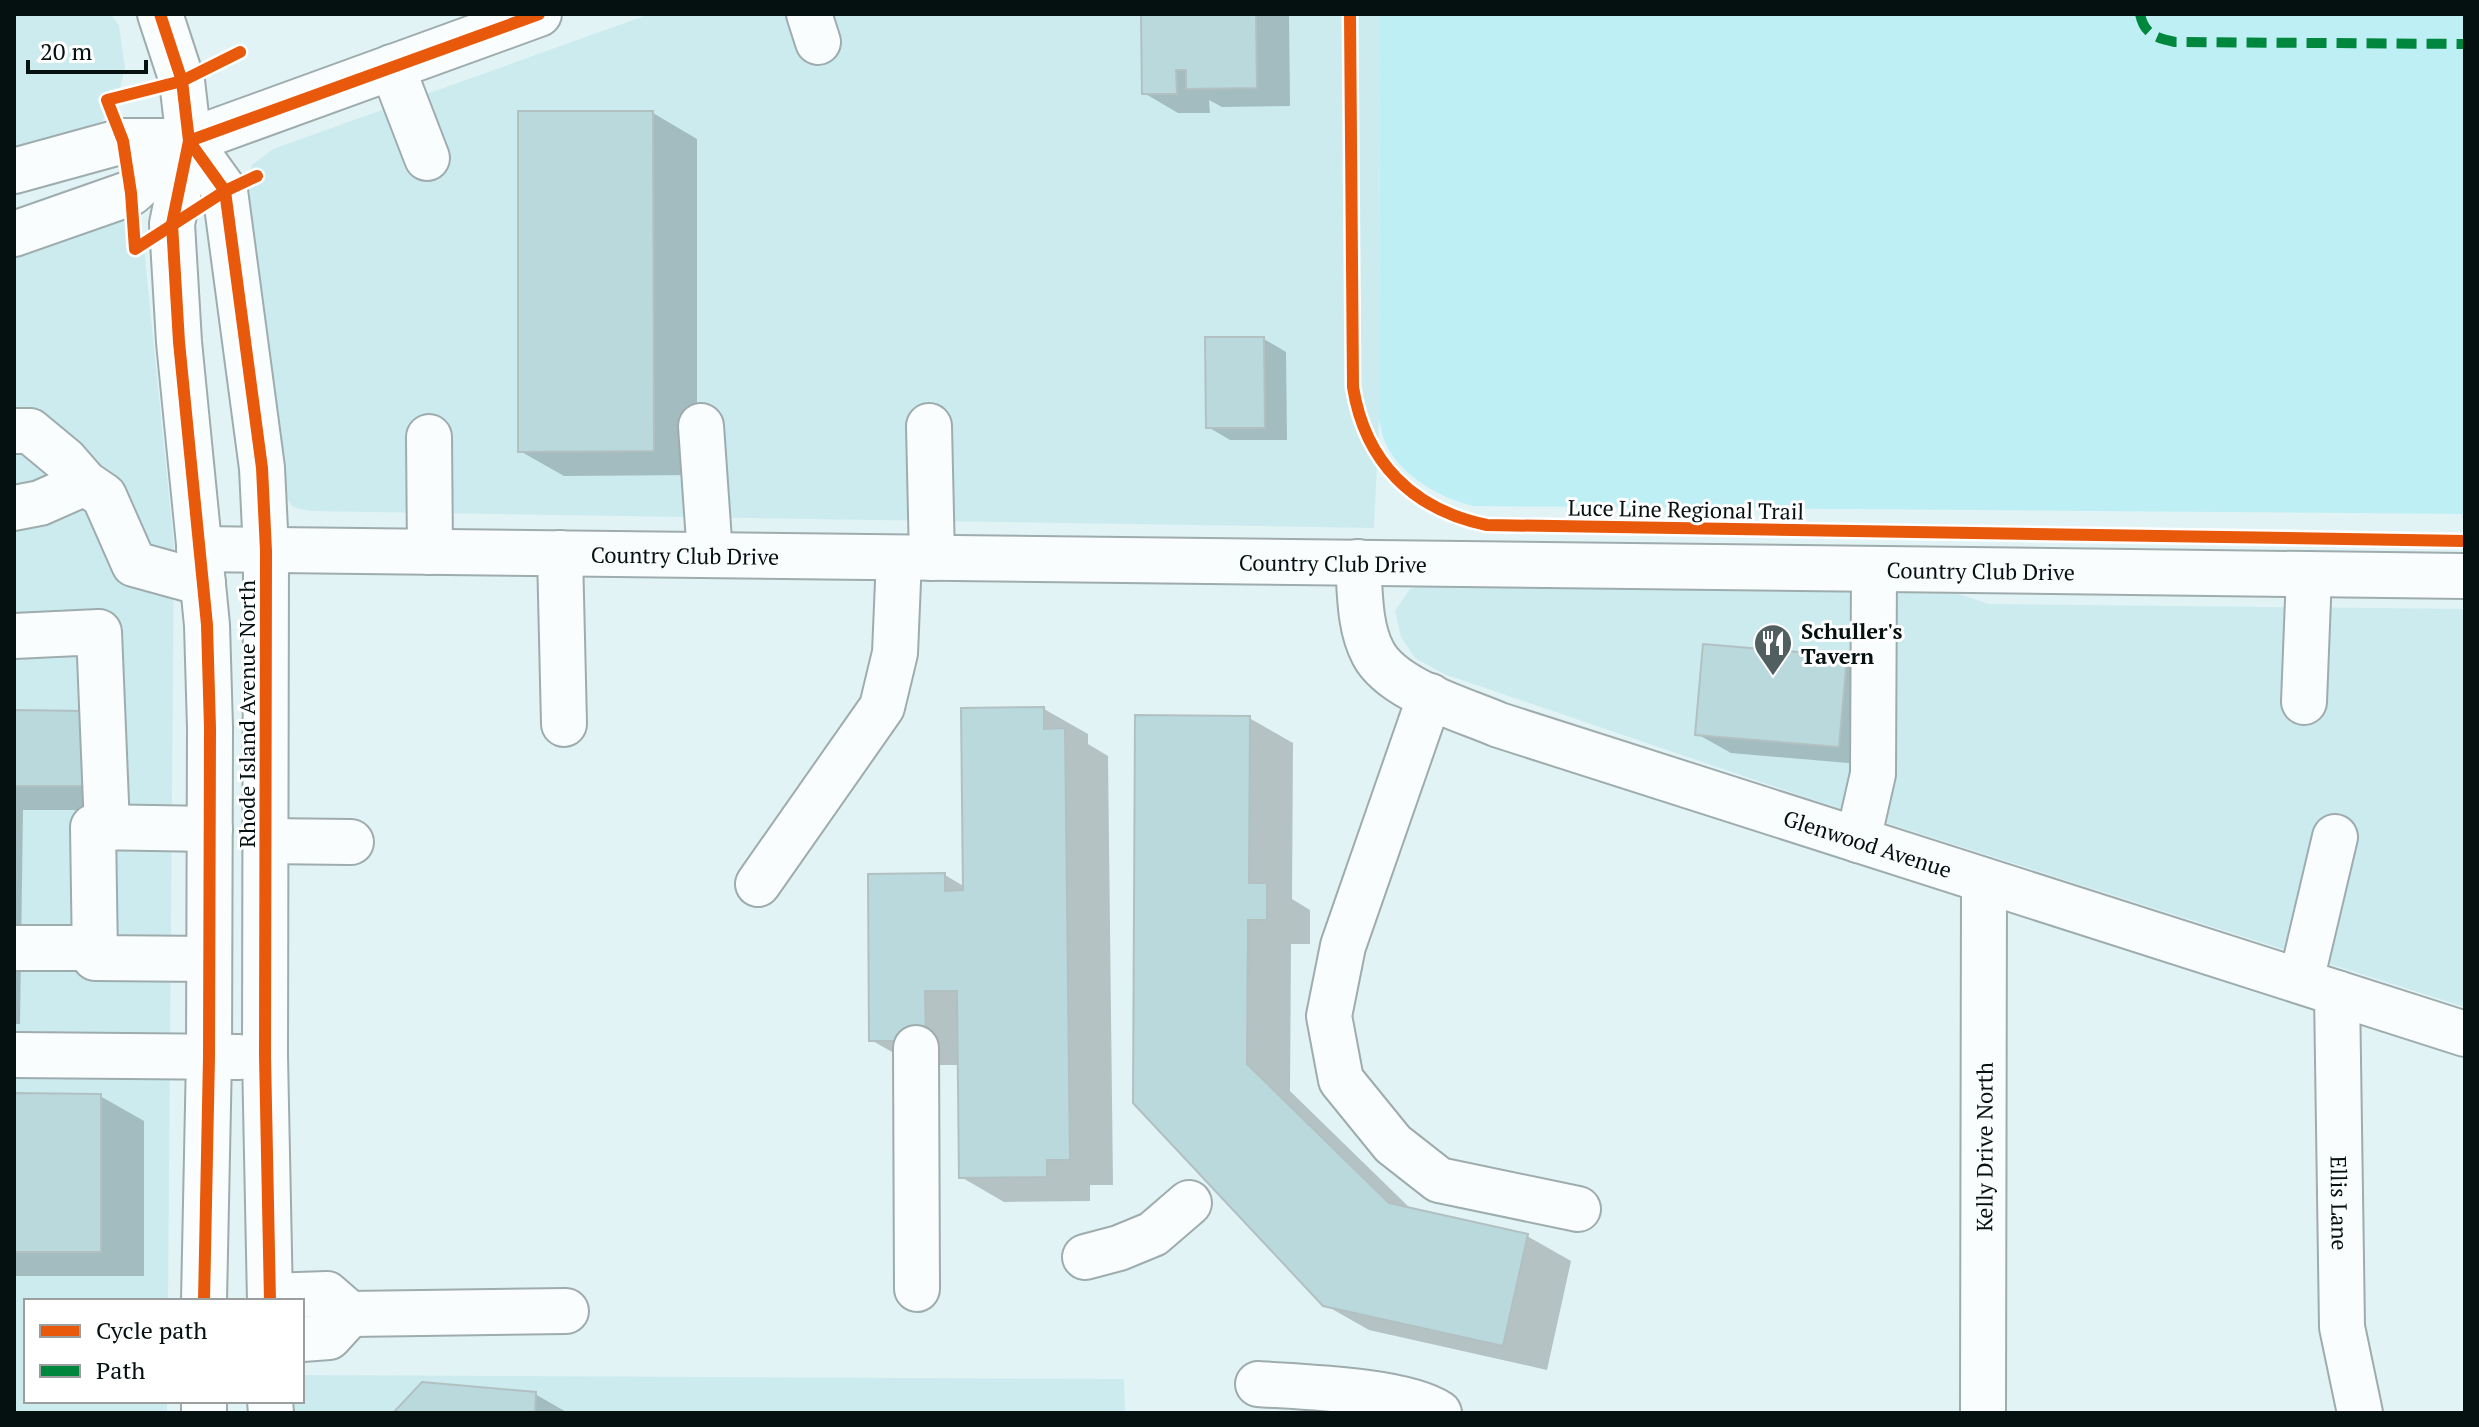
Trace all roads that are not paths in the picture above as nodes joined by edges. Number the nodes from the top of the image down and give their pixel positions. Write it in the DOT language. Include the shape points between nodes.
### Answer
graph roads {
  1 [pos="160,14"];
  2 [pos="539,14"];
  3 [pos="473,25"];
  4 [pos="392,67"];
  5 [pos="189,141"];
  6 [pos="427,158"];
  7 [pos="14,171"];
  8 [pos="14,234"];
  9 [pos="701,426"];
  10 [pos="929,426"];
  11 [pos="14,431"];
  12 [pos="429,437"];
  13 [pos="85,483"];
  14 [pos="14,508"];
  15 [pos="266,551"];
  16 [pos="430,552"];
  17 [pos="560,553"];
  18 [pos="710,555"];
  19 [pos="916,558"];
  20 [pos="1358,562"];
  21 [pos="201,566"];
  22 [pos="1874,569"];
  23 [pos="2309,574"];
  24 [pos="2465,576"];
  25 [pos="14,636"];
  26 [pos="1430,696"];
  27 [pos="2304,702"];
  28 [pos="564,724"];
  29 [pos="107,827"];
  30 [pos="210,829"];
  31 [pos="2335,837"];
  32 [pos="1858,840"];
  33 [pos="265,841"];
  34 [pos="351,842"];
  35 [pos="1984,881"];
  36 [pos="758,884"];
  37 [pos="14,948"];
  38 [pos="95,948"];
  39 [pos="209,959"];
  40 [pos="2319,987"];
  41 [pos="2465,1034"];
  42 [pos="916,1048"];
  43 [pos="14,1055"];
  44 [pos="265,1056"];
  45 [pos="209,1057"];
  46 [pos="1189,1203"];
  47 [pos="1578,1209"];
  48 [pos="1085,1257"];
  49 [pos="917,1289"];
  50 [pos="270,1298"];
  51 [pos="204,1299"];
  52 [pos="566,1311"];
  53 [pos="350,1314"];
  54 [pos="304,1339"];
  55 [pos="1258,1384"];
  56 [pos="1340,1402"];
  57 [pos="1439,1413"];
  58 [pos="1983,1413"];
  59 [pos="2360,1413"];
  1 -- 5 [label="street, Rhode Island Avenue North" via="182,81"];
  2 -- 3 [label="street"];
  3 -- 4 [label="street"];
  4 -- 5 [label="street"];
  4 -- 6 [label="street"];
  5 -- 7 [label="street" via="123,141"];
  5 -- 8 [label="street" via="131,193"];
  5 -- 15 [label="street, Rhode Island Avenue North" via="225,191 262,468"];
  5 -- 21 [label="street, Rhode Island Avenue North" via="172,224"];
  9 -- 18 [label="street"];
  10 -- 19 [label="street"];
  11 -- 13 [label="street" via="30,431"];
  12 -- 16 [label="street"];
  13 -- 14 [label="street"];
  13 -- 21 [label="street, Country Club Drive" via="104,496 134,564"];
  15 -- 16 [label="street, Country Club Drive"];
  15 -- 21 [label="street, Country Club Drive"];
  15 -- 33 [label="street, Rhode Island Avenue North"];
  16 -- 17 [label="street, Country Club Drive"];
  17 -- 18 [label="street, Country Club Drive"];
  17 -- 28 [label="street"];
  18 -- 19 [label="street, Country Club Drive"];
  19 -- 20 [label="street, Country Club Drive"];
  19 -- 36 [label="street" via="882,707"];
  20 -- 22 [label="street, Country Club Drive"];
  20 -- 26 [label="street, Glenwood Avenue" via="1363,616 1374,656 1401,681"];
  21 -- 30 [label="street, Rhode Island Avenue North"];
  22 -- 23 [label="street, Country Club Drive"];
  22 -- 32 [label="street" via="1873,774"];
  23 -- 24 [label="street, Country Club Drive"];
  23 -- 27 [label="street"];
  25 -- 29 [label="street" via="99,632"];
  26 -- 32 [label="street, Glenwood Avenue" via="1499,725"];
  26 -- 47 [label="street" via="1343,946 1329,1016 1341,1080 1393,1144 1439,1180"];
  29 -- 30 [label="street"];
  29 -- 38 [label="street" via="93,827"];
  30 -- 39 [label="street, Rhode Island Avenue North"];
  31 -- 40 [label="street, Ellis Lane"];
  32 -- 35 [label="street, Glenwood Avenue"];
  33 -- 34 [label="street"];
  33 -- 44 [label="street, Rhode Island Avenue North"];
  35 -- 40 [label="street, Glenwood Avenue"];
  35 -- 58 [label="street, Kelly Drive North"];
  37 -- 38 [label="street"];
  38 -- 39 [label="street" via="95,958"];
  39 -- 45 [label="street, Rhode Island Avenue North"];
  40 -- 41 [label="street, Glenwood Avenue"];
  40 -- 59 [label="street, Ellis Lane" via="2342,1327"];
  42 -- 49 [label="street"];
  43 -- 45 [label="street"];
  44 -- 45 [label="street"];
  44 -- 50 [label="street, Rhode Island Avenue North"];
  45 -- 51 [label="street, Rhode Island Avenue North"];
  46 -- 48 [label="street" via="1153,1234"];
  50 -- 53 [label="street" via="327,1294"];
  52 -- 53 [label="street"];
  53 -- 54 [label="street" via="329,1337"];
  55 -- 56 [label="street"];
  56 -- 57 [label="street" via="1425,1404"];
}
